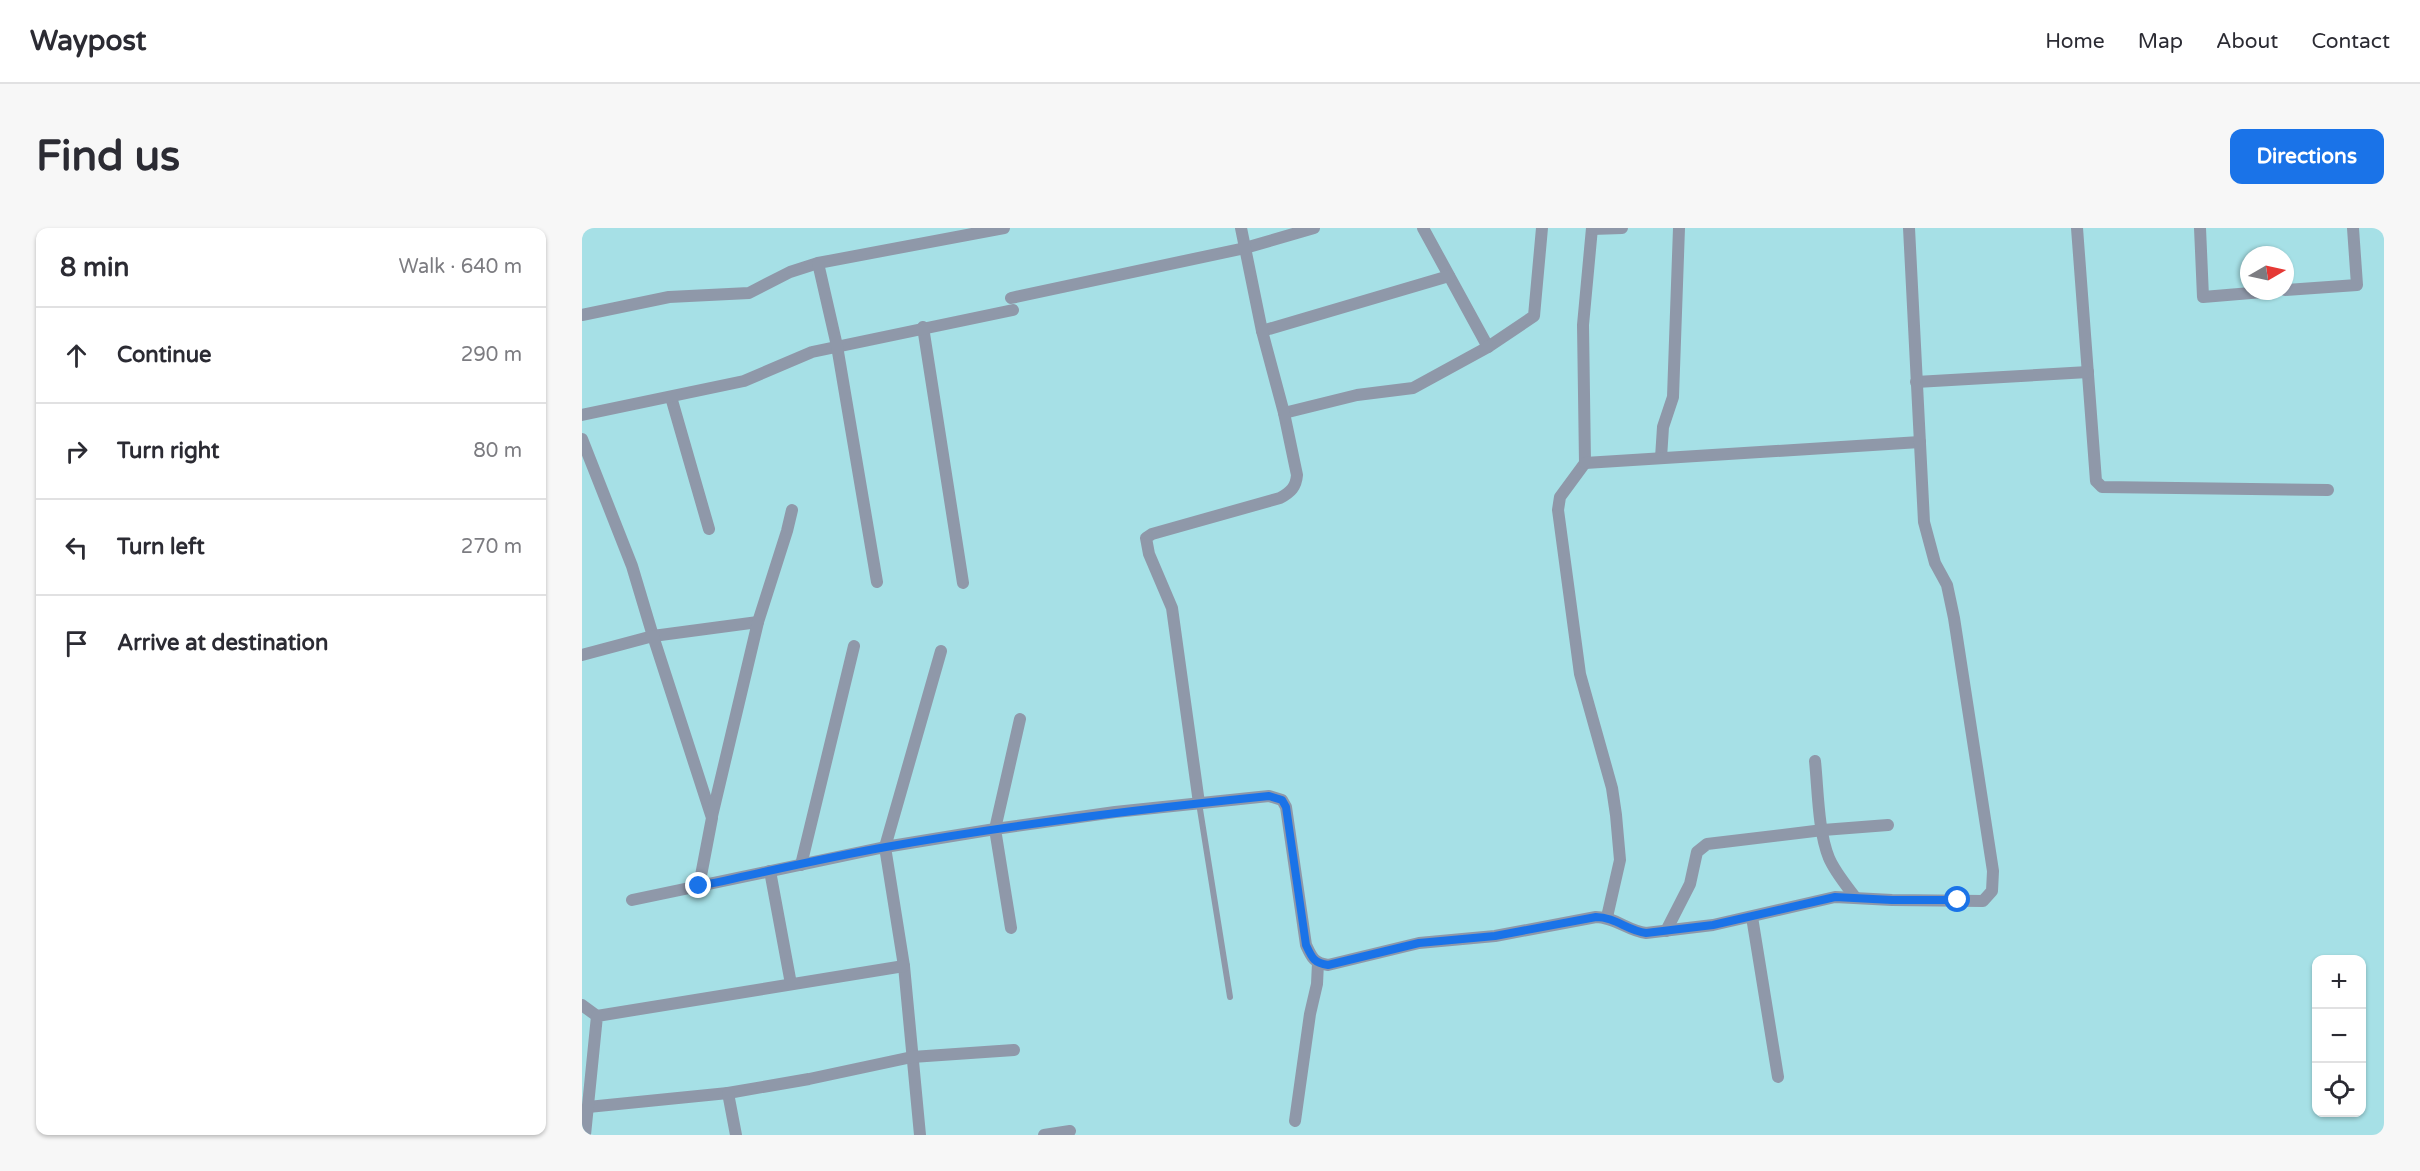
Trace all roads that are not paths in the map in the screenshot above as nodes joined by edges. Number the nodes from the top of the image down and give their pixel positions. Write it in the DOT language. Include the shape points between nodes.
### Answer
graph roads {
  1 [pos="1004,228"];
  2 [pos="1240,228"];
  3 [pos="1314,228"];
  4 [pos="1423,228"];
  5 [pos="1542,228"];
  6 [pos="1622,228"];
  7 [pos="1679,228"];
  8 [pos="1909,228"];
  9 [pos="2077,228"];
  10 [pos="2200,228"];
  11 [pos="2353,228"];
  12 [pos="1592,229"];
  13 [pos="1245,248"];
  14 [pos="818,263"];
  15 [pos="1449,276"];
  16 [pos="2294,289"];
  17 [pos="2240,294"];
  18 [pos="582,315"];
  19 [pos="923,327"];
  20 [pos="1262,331"];
  21 [pos="837,346"];
  22 [pos="1488,347"];
  23 [pos="2088,372"];
  24 [pos="1916,382"];
  25 [pos="671,396"];
  26 [pos="1284,413"];
  27 [pos="582,415"];
  28 [pos="582,439"];
  29 [pos="1920,442"];
  30 [pos="1661,458"];
  31 [pos="1585,463"];
  32 [pos="2328,490"];
  33 [pos="792,510"];
  34 [pos="709,529"];
  35 [pos="877,582"];
  36 [pos="963,583"];
  37 [pos="758,622"];
  38 [pos="653,636"];
  39 [pos="854,646"];
  40 [pos="941,651"];
  41 [pos="582,655"];
  42 [pos="1020,719"];
  43 [pos="1815,761"];
  44 [pos="1199,803"];
  45 [pos="712,818"];
  46 [pos="1888,825"];
  47 [pos="995,830"];
  48 [pos="1823,830"];
  49 [pos="885,847"];
  50 [pos="801,865"];
  51 [pos="770,871"];
  52 [pos="699,886"];
  53 [pos="1855,897"];
  54 [pos="632,900"];
  55 [pos="1607,917"];
  56 [pos="1752,917"];
  57 [pos="1011,928"];
  58 [pos="1666,930"];
  59 [pos="1318,963"];
  60 [pos="904,966"];
  61 [pos="791,984"];
  62 [pos="1230,997"];
  63 [pos="582,1005"];
  64 [pos="597,1016"];
  65 [pos="1014,1050"];
  66 [pos="912,1057"];
  67 [pos="587,1066"];
  68 [pos="1778,1077"];
  69 [pos="728,1093"];
  70 [pos="588,1107"];
  71 [pos="1295,1121"];
  72 [pos="1070,1131"];
  73 [pos="585,1135"];
  74 [pos="736,1135"];
  75 [pos="920,1135"];
  76 [pos="1044,1135"];
  1 -- 14 [label="street"];
  2 -- 13 [label="street"];
  3 -- 13 [label="street"];
  4 -- 15 [label="street"];
  5 -- 22 [label="street" via="1534,316"];
  6 -- 12 [label="street"];
  7 -- 30 [label="street" via="1673,398 1663,427"];
  8 -- 24 [label="street"];
  9 -- 23 [label="street"];
  10 -- 17 [label="street" via="2203,297"];
  11 -- 16 [label="street" via="2357,285"];
  12 -- 31 [label="street" via="1583,326"];
  13 -- 19 [label="street"];
  13 -- 20 [label="street"];
  14 -- 18 [label="street" via="749,292 669,297"];
  14 -- 21 [label="street"];
  15 -- 20 [label="street"];
  15 -- 22 [label="street"];
  19 -- 21 [label="street"];
  19 -- 36 [label="street"];
  20 -- 26 [label="street"];
  21 -- 25 [label="street" via="744,381"];
  21 -- 35 [label="street"];
  22 -- 26 [label="street" via="1413,388 1357,394"];
  23 -- 24 [label="street"];
  23 -- 32 [label="street" via="2096,481 2102,488"];
  24 -- 29 [label="street"];
  25 -- 27 [label="street"];
  25 -- 34 [label="street"];
  26 -- 44 [label="street" via="1297,475 1290,492 1146,538 1172,608"];
  28 -- 38 [label="street" via="632,566"];
  29 -- 30 [label="street"];
  29 -- 53 [label="street" via="1924,522 1935,563 1947,585 1954,618 1993,871 1992,891 1983,900"];
  30 -- 31 [label="street"];
  31 -- 55 [label="street" via="1560,497 1558,510 1580,674 1616,815 1620,860"];
  33 -- 37 [label="street"];
  37 -- 38 [label="street"];
  37 -- 45 [label="street"];
  38 -- 41 [label="street"];
  38 -- 45 [label="street"];
  39 -- 50 [label="street"];
  40 -- 49 [label="street"];
  42 -- 47 [label="street"];
  43 -- 48 [label="street"];
  44 -- 47 [label="street"];
  44 -- 59 [label="street" via="1269,796 1282,800 1306,945"];
  44 -- 62 [label="lane"];
  45 -- 52 [label="street"];
  46 -- 48 [label="street"];
  47 -- 49 [label="street"];
  47 -- 57 [label="street"];
  48 -- 53 [label="street" via="1828,857"];
  48 -- 58 [label="street" via="1702,847 1697,852 1690,884"];
  49 -- 50 [label="street"];
  49 -- 60 [label="street"];
  50 -- 51 [label="street"];
  51 -- 52 [label="street"];
  51 -- 61 [label="street"];
  52 -- 54 [label="street"];
  53 -- 56 [label="street" via="1835,897"];
  55 -- 58 [label="street" via="1637,932"];
  55 -- 59 [label="street" via="1495,936 1430,941 1339,964"];
  56 -- 58 [label="street"];
  56 -- 68 [label="street"];
  59 -- 71 [label="street"];
  60 -- 61 [label="street"];
  60 -- 66 [label="street"];
  61 -- 64 [label="street"];
  63 -- 64 [label="street"];
  64 -- 67 [label="street"];
  65 -- 66 [label="street"];
  66 -- 69 [label="street"];
  66 -- 75 [label="street"];
  67 -- 70 [label="street"];
  69 -- 70 [label="street"];
  69 -- 74 [label="street"];
  70 -- 73 [label="street"];
  72 -- 76 [label="street"];
}
